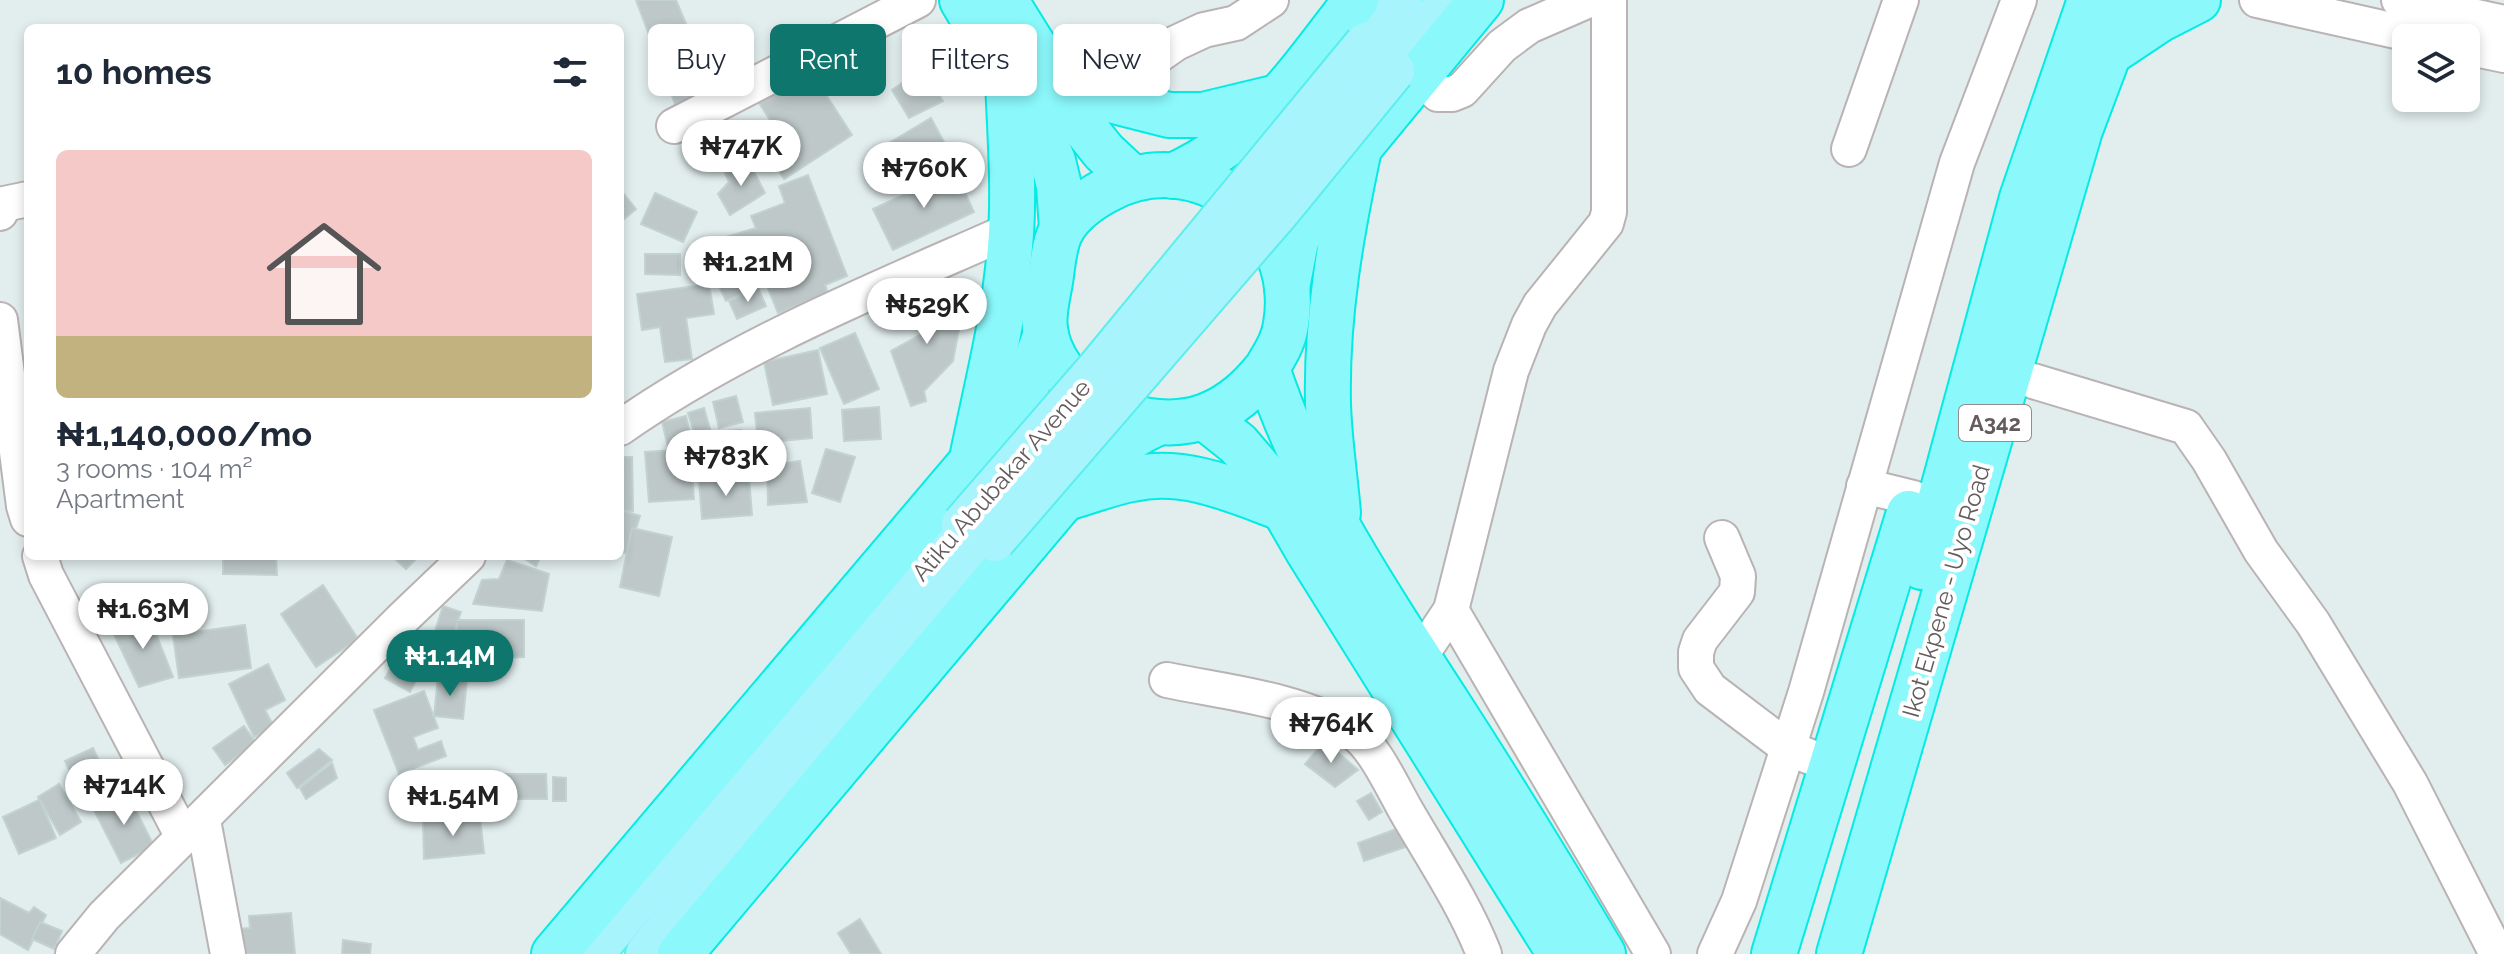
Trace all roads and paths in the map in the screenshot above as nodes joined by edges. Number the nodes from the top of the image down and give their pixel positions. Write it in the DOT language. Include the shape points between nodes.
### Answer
graph roads {
  1 [pos="918,0"];
  2 [pos="962,0"];
  3 [pos="1005,0"];
  4 [pos="1271,0"];
  5 [pos="1356,0"];
  6 [pos="1401,0"];
  7 [pos="1450,0"];
  8 [pos="1481,0"];
  9 [pos="1589,0"];
  10 [pos="1609,0"];
  11 [pos="1901,0"];
  12 [pos="2019,0"];
  13 [pos="2090,0"];
  14 [pos="2129,0"];
  15 [pos="2198,0"];
  16 [pos="2257,0"];
  17 [pos="2399,0"];
  18 [pos="2504,23"];
  19 [pos="976,24"];
  20 [pos="2392,30"];
  21 [pos="2480,50"];
  22 [pos="2111,52"];
  23 [pos="2504,55"];
  24 [pos="1393,64"];
  25 [pos="1053,77"];
  26 [pos="1008,96"];
  27 [pos="1018,96"];
  28 [pos="1065,96"];
  29 [pos="1092,96"];
  30 [pos="1280,97"];
  31 [pos="1122,104"];
  32 [pos="674,126"];
  33 [pos="2064,128"];
  34 [pos="1359,149"];
  35 [pos="1849,149"];
  36 [pos="1153,177"];
  37 [pos="24,200"];
  38 [pos="0,213"];
  39 [pos="1062,229"];
  40 [pos="1011,230"];
  41 [pos="1287,289"];
  42 [pos="0,320"];
  43 [pos="1046,334"];
  44 [pos="1267,368"];
  45 [pos="2033,381"];
  46 [pos="1204,417"];
  47 [pos="1155,424"];
  48 [pos="624,425"];
  49 [pos="972,462"];
  50 [pos="1864,486"];
  51 [pos="1913,498"];
  52 [pos="1064,499"];
  53 [pos="17,509"];
  54 [pos="1284,509"];
  55 [pos="979,532"];
  56 [pos="1340,532"];
  57 [pos="1722,538"];
  58 [pos="41,560"];
  59 [pos="464,560"];
  60 [pos="1451,610"];
  61 [pos="1419,658"];
  62 [pos="1167,680"];
  63 [pos="1406,710"];
  64 [pos="1357,735"];
  65 [pos="1788,748"];
  66 [pos="1833,766"];
  67 [pos="193,828"];
  68 [pos="1860,843"];
  69 [pos="1522,892"];
  70 [pos="73,954"];
  71 [pos="228,954"];
  72 [pos="554,954"];
  73 [pos="592,954"];
  74 [pos="647,954"];
  75 [pos="680,954"];
  76 [pos="1484,954"];
  77 [pos="1534,954"];
  78 [pos="1560,954"];
  79 [pos="1603,954"];
  80 [pos="1653,954"];
  81 [pos="1715,954"];
  82 [pos="1774,954"];
  83 [pos="1813,954"];
  84 [pos="1839,954"];
  85 [pos="1864,954"];
  86 [pos="2497,954"];
  1 -- 32 [label="street"];
  2 -- 19 [label="highway"];
  3 -- 25 [label="highway"];
  4 -- 31 [label="street" via="1236,23 1176,43 1149,62"];
  5 -- 30 [label="highway"];
  6 -- 24 [label="main road, Atiku Abubakar Avenue"];
  7 -- 24 [label="main road, Atiku Abubakar Avenue"];
  8 -- 24 [label="highway"];
  9 -- 24 [label="street" via="1529,26 1452,94 1438,94"];
  10 -- 60 [label="street" via="1609,212 1529,325 1511,371"];
  11 -- 35 [label="street"];
  12 -- 50 [label="street" via="1957,163"];
  13 -- 33 [label="highway, Ikot Ekpene - Uyo Road / A342"];
  14 -- 22 [label="highway, Ikot Ekpene - Uyo Road / A342"];
  15 -- 22 [label="highway"];
  16 -- 20 [label="street"];
  17 -- 18 [label="street"];
  21 -- 23 [label="street"];
  22 -- 33 [label="highway, Ikot Ekpene - Uyo Road / A342"];
  24 -- 34 [label="highway"];
  24 -- 55 [label="main road, Atiku Abubakar Avenue, bridge" via="1099,368"];
  26 -- 40 [label="highway"];
  27 -- 39 [label="highway" via="1053,161"];
  28 -- 36 [label="highway" via="1104,152"];
  29 -- 31 [label="highway"];
  30 -- 31 [label="highway" via="1203,115 1169,115"];
  30 -- 36 [label="highway" via="1214,155"];
  33 -- 45 [label="highway" via="2081,219"];
  33 -- 51 [label="highway" via="2006,189"];
  33 -- 68 [label="highway, Ikot Ekpene - Uyo Road / A342"];
  34 -- 41 [label="highway" via="1306,218 1290,262"];
  34 -- 56 [label="highway" via="1337,264 1331,330 1328,404"];
  36 -- 39 [label="highway" via="1093,198"];
  36 -- 41 [label="highway" via="1200,181 1253,214 1276,248"];
  37 -- 38 [label="street" via="4,204"];
  39 -- 43 [label="highway" via="1045,305"];
  40 -- 48 [label="street" via="801,324"];
  40 -- 49 [label="highway" via="1003,308"];
  41 -- 44 [label="highway" via="1287,323"];
  42 -- 53 [label="street"];
  43 -- 47 [label="highway" via="1054,356 1079,390 1097,403"];
  43 -- 49 [label="highway" via="1025,391"];
  44 -- 46 [label="highway" via="1229,405"];
  44 -- 56 [label="highway" via="1304,465"];
  45 -- 85 [label="highway"];
  45 -- 86 [label="street" via="2186,427 2410,783"];
  46 -- 47 [label="highway"];
  46 -- 54 [label="highway" via="1251,458"];
  47 -- 52 [label="highway" via="1108,451"];
  49 -- 72 [label="highway"];
  50 -- 51 [label="street"];
  50 -- 65 [label="street"];
  51 -- 66 [label="highway"];
  52 -- 54 [label="highway" via="1132,479 1170,476 1218,484"];
  52 -- 75 [label="highway"];
  54 -- 63 [label="highway"];
  55 -- 73 [label="main road, Atiku Abubakar Avenue" via="766,746"];
  55 -- 74 [label="main road, Atiku Abubakar Avenue" via="795,773"];
  56 -- 61 [label="highway"];
  57 -- 65 [label="street" via="1738,576 1737,592 1700,640 1696,668 1710,689"];
  58 -- 67 [label="street"];
  59 -- 67 [label="street"];
  60 -- 61 [label="street"];
  60 -- 80 [label="street"];
  61 -- 79 [label="highway"];
  62 -- 64 [label="street" via="1307,709"];
  63 -- 64 [label="street"];
  63 -- 69 [label="highway"];
  64 -- 76 [label="street" via="1399,798"];
  65 -- 66 [label="street"];
  65 -- 81 [label="street" via="1739,901"];
  66 -- 82 [label="highway"];
  67 -- 70 [label="street"];
  67 -- 71 [label="street"];
  68 -- 83 [label="highway, Ikot Ekpene - Uyo Road / A342"];
  68 -- 84 [label="highway, Ikot Ekpene - Uyo Road / A342"];
  69 -- 77 [label="highway"];
  69 -- 78 [label="highway"];
}
